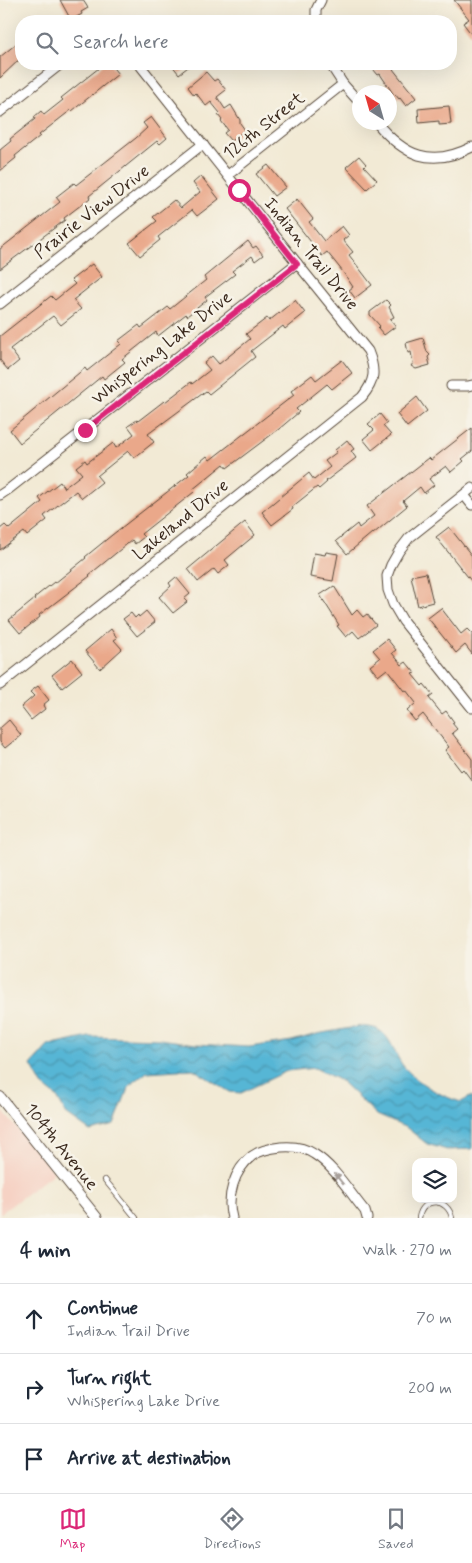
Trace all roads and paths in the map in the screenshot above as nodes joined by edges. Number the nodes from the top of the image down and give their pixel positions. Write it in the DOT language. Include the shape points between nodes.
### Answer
graph roads {
  1 [pos="321,0"];
  2 [pos="316,15"];
  3 [pos="53,70"];
  4 [pos="144,70"];
  5 [pos="334,70"];
  6 [pos="343,84"];
  7 [pos="352,94"];
  8 [pos="0,112"];
  9 [pos="382,130"];
  10 [pos="203,144"];
  11 [pos="472,147"];
  12 [pos="228,175"];
  13 [pos="297,264"];
  14 [pos="0,304"];
  15 [pos="373,373"];
  16 [pos="472,385"];
  17 [pos="451,386"];
  18 [pos="472,488"];
  19 [pos="0,495"];
  20 [pos="464,495"];
  21 [pos="472,505"];
  22 [pos="0,685"];
  23 [pos="472,708"];
  24 [pos="0,1097"];
  25 [pos="105,1180"];
  26 [pos="231,1217"];
  27 [pos="97,1218"];
  28 [pos="136,1218"];
  29 [pos="367,1218"];
  30 [pos="419,1218"];
  31 [pos="452,1218"];
  1 -- 2 [label="street"];
  3 -- 8 [label="street"];
  4 -- 10 [label="street, Indian Trail Drive"];
  5 -- 6 [label="street"];
  6 -- 7 [label="street"];
  6 -- 12 [label="street, 126th Street"];
  9 -- 11 [label="street" via="408,151 433,158 460,154"];
  10 -- 12 [label="street, Indian Trail Drive"];
  10 -- 14 [label="street, Prairie View Drive"];
  12 -- 13 [label="street, Indian Trail Drive"];
  13 -- 15 [label="street, Indian Trail Drive" via="368,352"];
  13 -- 19 [label="street, Whispering Lake Drive"];
  15 -- 22 [label="street, Lakeland Drive" via="371,386 362,397"];
  16 -- 17 [label="street"];
  18 -- 20 [label="street"];
  20 -- 21 [label="street"];
  20 -- 23 [label="street" via="410,538 399,551 387,576 388,590 403,621"];
  24 -- 27 [label="street, 104th Avenue"];
  25 -- 28 [label="lane"];
  29 -- 26 [label="street, one-way" via="365,1211 328,1166 313,1153 293,1146 271,1148 253,1155 239,1171 231,1193"];
  30 -- 31 [label="lane" via="426,1205 437,1202 447,1206"];
}
